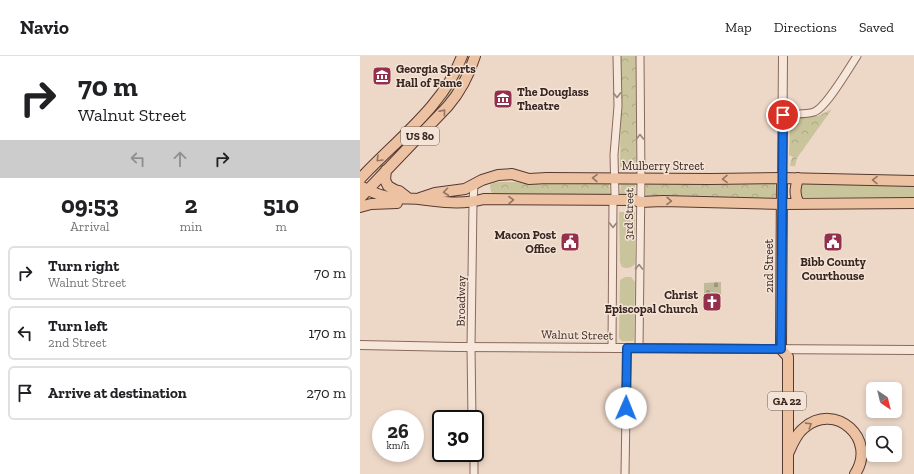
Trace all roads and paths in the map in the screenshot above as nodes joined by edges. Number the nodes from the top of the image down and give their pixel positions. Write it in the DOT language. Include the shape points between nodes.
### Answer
graph roads {
  1 [pos="462,56"];
  2 [pos="475,56"];
  3 [pos="617,56"];
  4 [pos="640,56"];
  5 [pos="783,56"];
  6 [pos="857,56"];
  7 [pos="783,115"];
  8 [pos="386,170"];
  9 [pos="782,178"];
  10 [pos="798,178"];
  11 [pos="360,179"];
  12 [pos="614,179"];
  13 [pos="641,179"];
  14 [pos="914,182"];
  15 [pos="474,184"];
  16 [pos="362,191"];
  17 [pos="413,198"];
  18 [pos="613,201"];
  19 [pos="473,202"];
  20 [pos="640,202"];
  21 [pos="914,203"];
  22 [pos="782,204"];
  23 [pos="799,204"];
  24 [pos="360,207"];
  25 [pos="360,345"];
  26 [pos="471,347"];
  27 [pos="612,348"];
  28 [pos="627,348"];
  29 [pos="638,348"];
  30 [pos="781,349"];
  31 [pos="914,350"];
  32 [pos="472,410"];
  33 [pos="787,456"];
  34 [pos="474,462"];
  35 [pos="474,474"];
  36 [pos="625,474"];
  37 [pos="788,474"];
  38 [pos="855,474"];
  1 -- 11 [label="main road, US 80, one-way" via="436,101"];
  8 -- 2 [label="main road, US 80, one-way" via="457,96"];
  3 -- 12 [label="street, 3rd Street, one-way" via="618,106"];
  13 -- 4 [label="street, 3rd Street, one-way"];
  5 -- 7 [label="street, 2nd Street"];
  6 -- 7 [label="street" via="821,107 812,113"];
  7 -- 9 [label="street, 2nd Street"];
  8 -- 16 [label="main road, US 80"];
  8 -- 17 [label="main road" via="388,186"];
  9 -- 10 [label="main road, Mulberry Street"];
  9 -- 13 [label="main road, Mulberry Street, one-way"];
  9 -- 22 [label="main road, 2nd Street"];
  14 -- 10 [label="main road, Mulberry Street, one-way"];
  10 -- 23 [label="main road" via="795,195"];
  12 -- 13 [label="main road, Mulberry Street"];
  12 -- 15 [label="main road, Mulberry Street, one-way" via="529,179 512,174 490,176"];
  12 -- 18 [label="street, 3rd Street"];
  13 -- 20 [label="street, 3rd Street"];
  15 -- 17 [label="main road, Mulberry Street, one-way" via="465,189"];
  15 -- 19 [label="street, Broadway"];
  16 -- 17 [label="main road, Mulberry Street" via="386,197"];
  17 -- 19 [label="main road, Mulberry Street" via="436,202"];
  17 -- 24 [label="main road" via="397,203"];
  19 -- 18 [label="main road, Mulberry Street, one-way" via="484,199"];
  18 -- 20 [label="main road, Mulberry Street"];
  18 -- 27 [label="street, 3rd Street, one-way"];
  19 -- 26 [label="street, Broadway"];
  20 -- 22 [label="main road, Mulberry Street, one-way" via="663,200"];
  29 -- 20 [label="street, 3rd Street, one-way"];
  21 -- 23 [label="main road, Mulberry Street"];
  22 -- 23 [label="main road, Mulberry Street"];
  22 -- 30 [label="main road, 2nd Street"];
  25 -- 26 [label="street, Walnut Street"];
  26 -- 27 [label="street, Walnut Street"];
  26 -- 32 [label="street, Broadway"];
  27 -- 28 [label="street, Walnut Street"];
  28 -- 29 [label="street, Walnut Street"];
  28 -- 36 [label="street"];
  29 -- 30 [label="street, Walnut Street"];
  30 -- 31 [label="street, Walnut Street"];
  30 -- 33 [label="main road, 2nd Street / GA 22" via="788,357"];
  33 -- 37 [label="main road, 2nd Street / GA 22"];
  33 -- 38 [label="main road, one-way" via="798,434 811,423 830,419 849,427 858,437 862,447 862,458"];
  34 -- 35 [label="street"];
}
